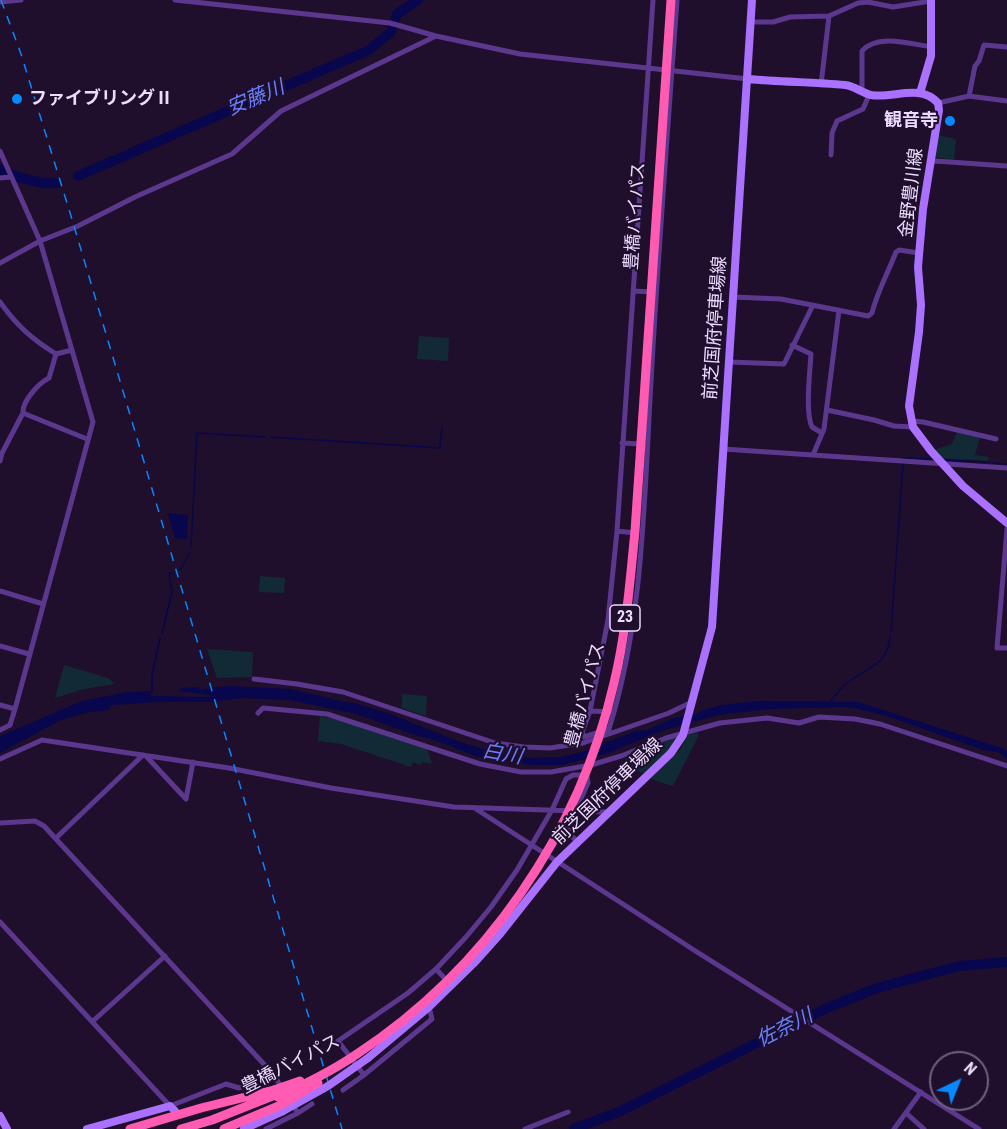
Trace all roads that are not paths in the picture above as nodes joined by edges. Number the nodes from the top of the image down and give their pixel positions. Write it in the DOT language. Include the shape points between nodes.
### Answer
graph roads {
  1 [pos="21,0"];
  2 [pos="175,0"];
  3 [pos="653,0"];
  4 [pos="669,0"];
  5 [pos="677,0"];
  6 [pos="752,0"];
  7 [pos="931,0"];
  8 [pos="0,2"];
  9 [pos="829,16"];
  10 [pos="751,22"];
  11 [pos="436,36"];
  12 [pos="932,47"];
  13 [pos="1007,47"];
  14 [pos="648,68"];
  15 [pos="672,70"];
  16 [pos="747,79"];
  17 [pos="820,85"];
  18 [pos="866,93"];
  19 [pos="920,93"];
  20 [pos="969,96"];
  21 [pos="1007,101"];
  22 [pos="938,103"];
  23 [pos="0,153"];
  24 [pos="831,155"];
  25 [pos="930,162"];
  26 [pos="1007,166"];
  27 [pos="10,175"];
  28 [pos="0,178"];
  29 [pos="40,241"];
  30 [pos="919,253"];
  31 [pos="0,263"];
  32 [pos="633,291"];
  33 [pos="656,292"];
  34 [pos="733,297"];
  35 [pos="0,302"];
  36 [pos="813,305"];
  37 [pos="839,310"];
  38 [pos="792,345"];
  39 [pos="72,350"];
  40 [pos="56,354"];
  41 [pos="729,362"];
  42 [pos="827,410"];
  43 [pos="22,413"];
  44 [pos="912,424"];
  45 [pos="822,433"];
  46 [pos="87,439"];
  47 [pos="996,440"];
  48 [pos="622,443"];
  49 [pos="647,444"];
  50 [pos="723,449"];
  51 [pos="1,453"];
  52 [pos="813,455"];
  53 [pos="0,461"];
  54 [pos="941,463"];
  55 [pos="1007,468"];
  56 [pos="1007,523"];
  57 [pos="1007,529"];
  58 [pos="616,531"];
  59 [pos="642,534"];
  60 [pos="0,591"];
  61 [pos="43,604"];
  62 [pos="608,620"];
  63 [pos="634,621"];
  64 [pos="0,646"];
  65 [pos="1007,648"];
  66 [pos="29,654"];
  67 [pos="254,680"];
  68 [pos="691,704"];
  69 [pos="0,705"];
  70 [pos="15,709"];
  71 [pos="590,711"];
  72 [pos="615,712"];
  73 [pos="258,713"];
  74 [pos="0,730"];
  75 [pos="684,734"];
  76 [pos="145,755"];
  77 [pos="0,759"];
  78 [pos="193,762"];
  79 [pos="1007,766"];
  80 [pos="475,808"];
  81 [pos="552,810"];
  82 [pos="575,811"];
  83 [pos="608,812"];
  84 [pos="0,823"];
  85 [pos="56,838"];
  86 [pos="577,841"];
  87 [pos="532,845"];
  88 [pos="557,862"];
  89 [pos="0,922"];
  90 [pos="165,956"];
  91 [pos="436,969"];
  92 [pos="451,985"];
  93 [pos="429,1007"];
  94 [pos="93,1021"];
  95 [pos="274,1075"];
  96 [pos="364,1075"];
  97 [pos="343,1090"];
  98 [pos="921,1092"];
  99 [pos="278,1100"];
  100 [pos="312,1104"];
  101 [pos="173,1109"];
  102 [pos="568,1112"];
  103 [pos="298,1113"];
  104 [pos="906,1113"];
  105 [pos="0,1116"];
  106 [pos="7,1129"];
  107 [pos="87,1129"];
  108 [pos="130,1129"];
  109 [pos="181,1129"];
  110 [pos="201,1129"];
  111 [pos="224,1129"];
  112 [pos="244,1129"];
  113 [pos="266,1129"];
  114 [pos="525,1129"];
  115 [pos="894,1129"];
  116 [pos="924,1129"];
  117 [pos="979,1129"];
  1 -- 8 [label="street"];
  2 -- 11 [label="street" via="394,24"];
  3 -- 14 [label="street"];
  4 -- 99 [label="highway, 豊橋バイパス / 23, bridge" via="624,601 611,681 595,738 565,810 539,859 476,946 396,1021"];
  4 -- 99 [label="highway, 豊橋バイパス / 23, bridge" via="635,531 616,672 585,774 542,861 477,950 438,991 397,1025 330,1071"];
  5 -- 15 [label="street"];
  6 -- 10 [label="main road"];
  7 -- 9 [label="street" via="892,7 858,3"];
  7 -- 12 [label="main road"];
  9 -- 10 [label="street"];
  9 -- 17 [label="street"];
  10 -- 16 [label="main road"];
  11 -- 14 [label="street" via="520,54"];
  11 -- 29 [label="street" via="281,111 232,154"];
  12 -- 18 [label="street" via="890,41 868,46 862,51"];
  12 -- 19 [label="main road"];
  13 -- 20 [label="street" via="984,45"];
  14 -- 15 [label="street"];
  14 -- 32 [label="street"];
  15 -- 16 [label="street"];
  15 -- 33 [label="street"];
  16 -- 17 [label="main road"];
  16 -- 34 [label="main road, 前芝国府停車場線"];
  17 -- 18 [label="main road" via="844,85"];
  18 -- 19 [label="main road"];
  18 -- 24 [label="street" via="864,109 837,121"];
  19 -- 22 [label="main road"];
  20 -- 21 [label="street"];
  20 -- 22 [label="street"];
  22 -- 25 [label="main road, 金野豊川線"];
  23 -- 27 [label="street"];
  25 -- 26 [label="street"];
  25 -- 30 [label="main road, 金野豊川線"];
  27 -- 28 [label="street"];
  27 -- 29 [label="street"];
  29 -- 31 [label="street"];
  29 -- 39 [label="street"];
  30 -- 37 [label="street" via="896,252 872,314"];
  30 -- 44 [label="main road, 金野豊川線" via="921,305 909,406"];
  32 -- 33 [label="street"];
  32 -- 48 [label="street"];
  33 -- 49 [label="street"];
  34 -- 36 [label="street"];
  34 -- 41 [label="main road, 前芝国府停車場線"];
  35 -- 40 [label="street" via="31,338"];
  36 -- 37 [label="street"];
  36 -- 38 [label="street"];
  37 -- 42 [label="street"];
  38 -- 41 [label="street" via="784,364"];
  38 -- 45 [label="street" via="811,354 809,421"];
  39 -- 40 [label="street"];
  39 -- 46 [label="street" via="93,422"];
  40 -- 43 [label="street" via="50,378 43,381"];
  41 -- 50 [label="main road, 前芝国府停車場線"];
  42 -- 44 [label="street" via="894,426"];
  42 -- 45 [label="street"];
  43 -- 46 [label="street"];
  43 -- 51 [label="street"];
  44 -- 47 [label="street" via="942,426"];
  44 -- 54 [label="main road"];
  45 -- 52 [label="street"];
  46 -- 61 [label="street"];
  48 -- 49 [label="street"];
  48 -- 58 [label="street"];
  49 -- 59 [label="street"];
  50 -- 52 [label="street"];
  50 -- 68 [label="main road, 前芝国府停車場線" via="712,627"];
  51 -- 53 [label="street"];
  52 -- 54 [label="street"];
  54 -- 55 [label="street"];
  54 -- 56 [label="main road"];
  57 -- 65 [label="street" via="997,648"];
  58 -- 59 [label="street"];
  58 -- 62 [label="street"];
  59 -- 63 [label="street"];
  60 -- 61 [label="street"];
  61 -- 66 [label="street"];
  62 -- 63 [label="street"];
  62 -- 71 [label="street"];
  63 -- 72 [label="street"];
  64 -- 66 [label="street"];
  66 -- 70 [label="street"];
  67 -- 68 [label="street" via="343,692 495,743 524,747 583,743"];
  68 -- 75 [label="main road, 前芝国府停車場線"];
  69 -- 70 [label="street"];
  70 -- 74 [label="street" via="10,725"];
  71 -- 72 [label="street"];
  71 -- 72 [label="street" via="582,732 584,737 609,729"];
  73 -- 75 [label="street" via="263,708 327,714 480,764 521,772 591,765"];
  75 -- 79 [label="street" via="720,723 767,718 797,723 819,717 855,719"];
  75 -- 83 [label="main road, 前芝国府停車場線" via="671,753"];
  76 -- 77 [label="street" via="42,740"];
  76 -- 78 [label="street"];
  76 -- 78 [label="street" via="186,799"];
  76 -- 85 [label="street"];
  78 -- 80 [label="street" via="331,788"];
  80 -- 81 [label="street"];
  80 -- 87 [label="street"];
  81 -- 82 [label="street"];
  81 -- 82 [label="street" via="566,778 587,775 588,783"];
  81 -- 87 [label="street"];
  82 -- 83 [label="street"];
  82 -- 86 [label="street" via="568,828"];
  83 -- 86 [label="main road, 前芝国府停車場線"];
  84 -- 85 [label="street" via="36,821"];
  85 -- 90 [label="street"];
  86 -- 88 [label="main road, 前芝国府停車場線"];
  87 -- 88 [label="street"];
  87 -- 91 [label="street" via="492,907"];
  88 -- 92 [label="main road, 前芝国府停車場線" via="500,934"];
  88 -- 98 [label="street"];
  89 -- 94 [label="street"];
  90 -- 94 [label="street"];
  90 -- 95 [label="street"];
  91 -- 92 [label="street"];
  91 -- 96 [label="street" via="338,1041"];
  92 -- 93 [label="main road, 前芝国府停車場線"];
  93 -- 96 [label="street" via="432,1019"];
  93 -- 99 [label="main road, 前芝国府停車場線, bridge" via="328,1086"];
  94 -- 101 [label="street"];
  95 -- 101 [label="street" via="238,1088 226,1084"];
  95 -- 103 [label="street"];
  96 -- 97 [label="street"];
  98 -- 104 [label="street"];
  98 -- 117 [label="street"];
  99 -- 108 [label="highway" via="201,1108"];
  99 -- 109 [label="highway, 豊橋バイパス / 23"];
  99 -- 110 [label="highway, 豊橋バイパス / 23"];
  99 -- 111 [label="highway"];
  99 -- 112 [label="main road, 前芝国府停車場線"];
  100 -- 103 [label="street"];
  101 -- 107 [label="main road"];
  102 -- 114 [label="street"];
  103 -- 113 [label="street"];
  104 -- 115 [label="street"];
  104 -- 116 [label="street"];
  105 -- 106 [label="main road"];
}
